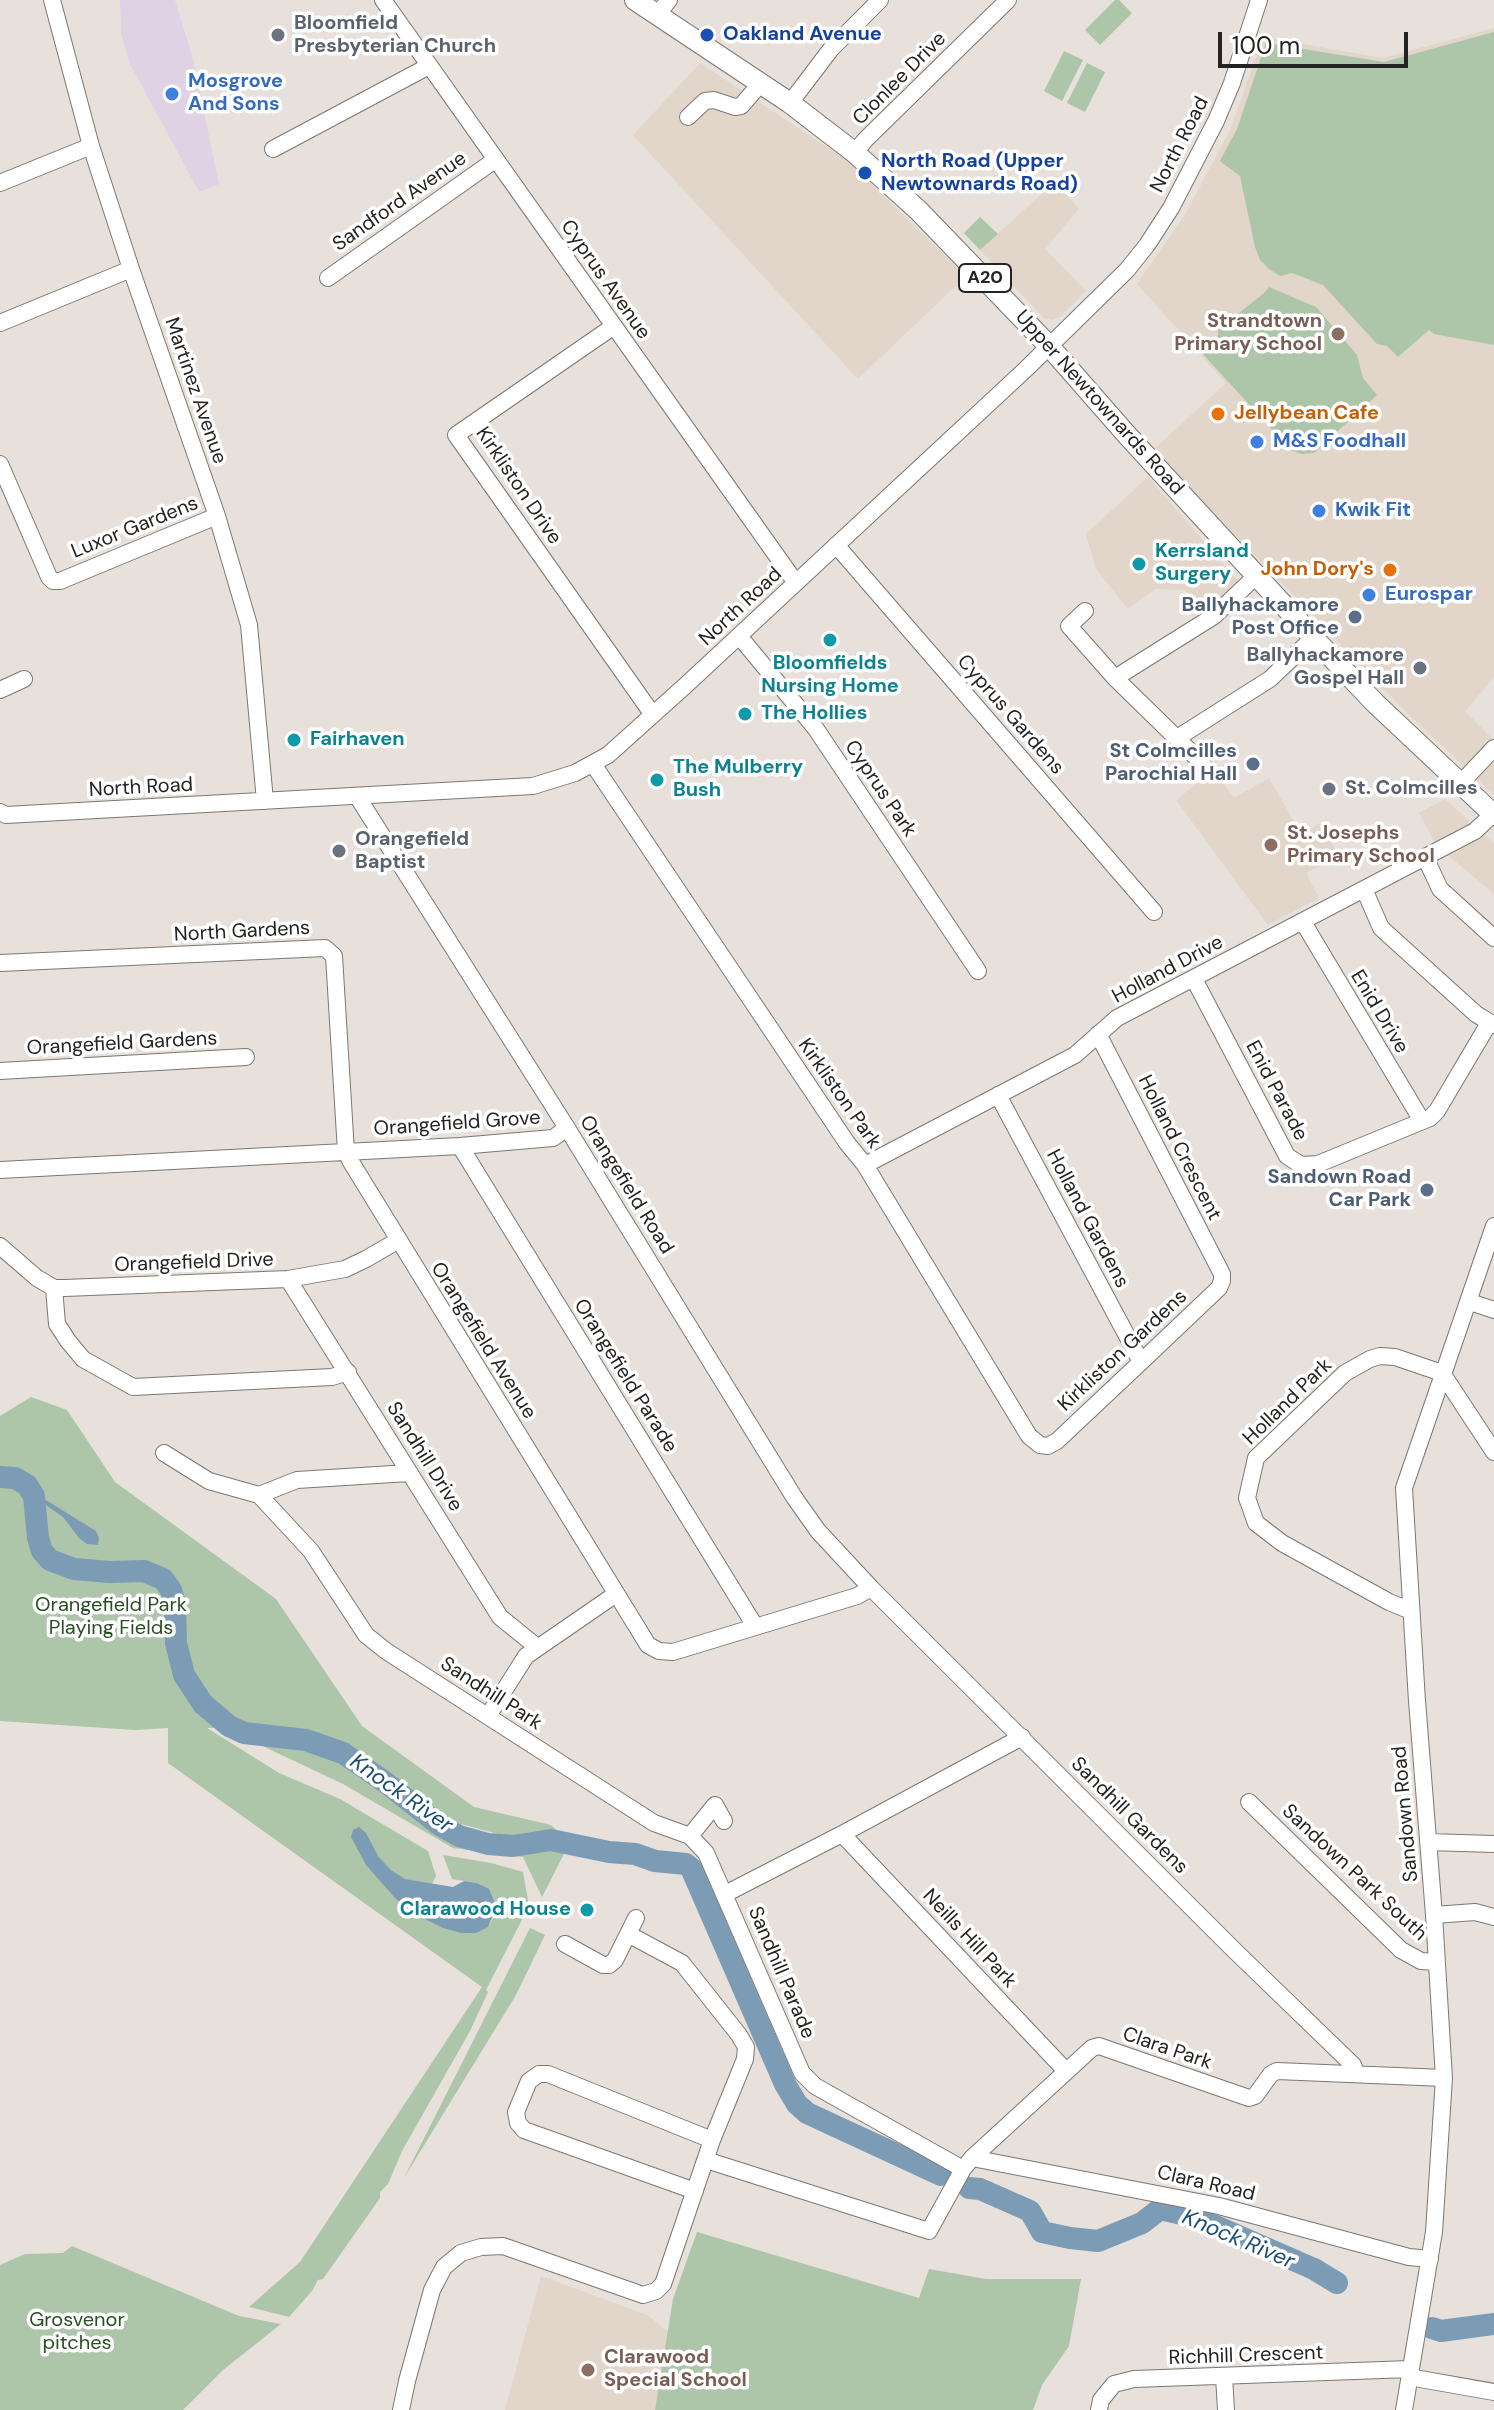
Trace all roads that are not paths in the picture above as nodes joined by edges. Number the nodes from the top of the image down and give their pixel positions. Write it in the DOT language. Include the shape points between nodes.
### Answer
graph roads {
  1 [pos="52,0"];
  2 [pos="383,0"];
  3 [pos="635,0"];
  4 [pos="880,0"];
  5 [pos="1008,0"];
  6 [pos="1259,0"];
  7 [pos="663,7"];
  8 [pos="429,66"];
  9 [pos="761,83"];
  10 [pos="790,103"];
  11 [pos="688,117"];
  12 [pos="91,146"];
  13 [pos="273,149"];
  14 [pos="855,153"];
  15 [pos="495,160"];
  16 [pos="0,183"];
  17 [pos="131,269"];
  18 [pos="328,278"];
  19 [pos="0,323"];
  20 [pos="614,326"];
  21 [pos="1049,346"];
  22 [pos="0,464"];
  23 [pos="217,516"];
  24 [pos="836,545"];
  25 [pos="1256,576"];
  26 [pos="796,583"];
  27 [pos="1085,611"];
  28 [pos="739,636"];
  29 [pos="1313,638"];
  30 [pos="1115,678"];
  31 [pos="24,679"];
  32 [pos="0,690"];
  33 [pos="653,715"];
  34 [pos="1177,738"];
  35 [pos="1494,748"];
  36 [pos="593,764"];
  37 [pos="1203,764"];
  38 [pos="1460,784"];
  39 [pos="357,796"];
  40 [pos="265,801"];
  41 [pos="1493,814"];
  42 [pos="2,815"];
  43 [pos="1425,857"];
  44 [pos="1364,889"];
  45 [pos="1154,912"];
  46 [pos="1303,922"];
  47 [pos="1494,938"];
  48 [pos="0,963"];
  49 [pos="978,971"];
  50 [pos="1194,979"];
  51 [pos="1491,1024"];
  52 [pos="1098,1034"];
  53 [pos="246,1057"];
  54 [pos="0,1071"];
  55 [pos="998,1095"];
  56 [pos="1422,1121"];
  57 [pos="567,1128"];
  58 [pos="460,1146"];
  59 [pos="346,1152"];
  60 [pos="865,1165"];
  61 [pos="0,1170"];
  62 [pos="1494,1226"];
  63 [pos="397,1241"];
  64 [pos="0,1246"];
  65 [pos="288,1279"];
  66 [pos="1222,1281"];
  67 [pos="54,1288"];
  68 [pos="1470,1302"];
  69 [pos="1494,1310"];
  70 [pos="1141,1362"];
  71 [pos="348,1372"];
  72 [pos="1442,1373"];
  73 [pos="1048,1446"];
  74 [pos="1494,1452"];
  75 [pos="164,1453"];
  76 [pos="409,1473"];
  77 [pos="259,1495"];
  78 [pos="871,1588"];
  79 [pos="616,1594"];
  80 [pos="1411,1611"];
  81 [pos="755,1626"];
  82 [pos="537,1647"];
  83 [pos="488,1716"];
  84 [pos="1022,1737"];
  85 [pos="1249,1802"];
  86 [pos="724,1821"];
  87 [pos="842,1834"];
  88 [pos="690,1836"];
  89 [pos="1428,1842"];
  90 [pos="1494,1844"];
  91 [pos="725,1894"];
  92 [pos="1434,1915"];
  93 [pos="1494,1917"];
  94 [pos="636,1918"];
  95 [pos="628,1934"];
  96 [pos="565,1944"];
  97 [pos="1436,1962"];
  98 [pos="1066,2071"];
  99 [pos="1356,2073"];
  100 [pos="1444,2078"];
  101 [pos="712,2140"];
  102 [pos="706,2160"];
  103 [pos="967,2163"];
  104 [pos="695,2191"];
  105 [pos="1430,2259"];
  106 [pos="1410,2373"];
  107 [pos="1224,2376"];
  108 [pos="1494,2392"];
  109 [pos="401,2410"];
  110 [pos="1099,2410"];
  111 [pos="1226,2410"];
  112 [pos="1404,2410"];
  1 -- 12 [label="street, Martinez Avenue"];
  2 -- 8 [label="street, Cyprus Avenue"];
  3 -- 7 [label="main road, Upper Newtownards Road / A20"];
  4 -- 10 [label="street" via="831,49"];
  5 -- 14 [label="street, Clonlee Drive"];
  6 -- 21 [label="street, North Road" via="1216,121 1171,208 1127,270"];
  7 -- 9 [label="main road, Upper Newtownards Road / A20"];
  8 -- 13 [label="street"];
  8 -- 15 [label="street, Cyprus Avenue"];
  9 -- 10 [label="main road, Upper Newtownards Road / A20"];
  9 -- 11 [label="street" via="741,106 705,101"];
  10 -- 14 [label="main road, Upper Newtownards Road / A20"];
  12 -- 16 [label="street"];
  12 -- 17 [label="street, Martinez Avenue"];
  14 -- 21 [label="main road, Upper Newtownards Road / A20" via="924,215"];
  15 -- 18 [label="street, Sandford Avenue"];
  15 -- 20 [label="street, Cyprus Avenue"];
  17 -- 19 [label="street"];
  17 -- 23 [label="street, Martinez Avenue"];
  20 -- 26 [label="street, Cyprus Avenue"];
  20 -- 33 [label="street, Kirkliston Drive" via="456,435"];
  21 -- 24 [label="street, North Road"];
  21 -- 25 [label="main road, Upper Newtownards Road / A20"];
  22 -- 23 [label="street, Luxor Gardens" via="53,581"];
  23 -- 40 [label="street, Martinez Avenue" via="249,625"];
  24 -- 26 [label="street, North Road"];
  24 -- 45 [label="street, Cyprus Gardens"];
  25 -- 29 [label="main road, Upper Newtownards Road / A20"];
  25 -- 30 [label="street" via="1214,616"];
  26 -- 28 [label="street, North Road"];
  27 -- 30 [label="street" via="1069,626"];
  28 -- 33 [label="street, North Road"];
  28 -- 49 [label="street, Cyprus Park" via="816,729"];
  29 -- 34 [label="street" via="1270,679"];
  29 -- 38 [label="main road, Upper Newtownards Road / A20"];
  30 -- 34 [label="street"];
  31 -- 32 [label="street"];
  33 -- 36 [label="street, North Road"];
  34 -- 37 [label="street"];
  35 -- 38 [label="street"];
  36 -- 39 [label="street, North Road" via="533,786"];
  36 -- 60 [label="street, Kirkliston Park"];
  38 -- 41 [label="main road, Upper Newtownards Road / A20"];
  39 -- 40 [label="street, North Road"];
  39 -- 57 [label="street, Orangefield Road"];
  40 -- 42 [label="street, North Road"];
  41 -- 43 [label="street, Holland Drive" via="1475,831"];
  43 -- 44 [label="street, Holland Drive"];
  43 -- 47 [label="street" via="1440,889"];
  44 -- 46 [label="street, Holland Drive"];
  44 -- 51 [label="street" via="1381,928"];
  46 -- 50 [label="street, Holland Drive"];
  46 -- 56 [label="street, Enid Drive"];
  48 -- 59 [label="street, North Gardens" via="325,948 334,956"];
  50 -- 52 [label="street, Holland Drive" via="1117,1018"];
  50 -- 56 [label="street, Enid Parade" via="1293,1161 1318,1164"];
  51 -- 56 [label="street, Enid Parade" via="1437,1111"];
  52 -- 55 [label="street, Holland Drive" via="1075,1055"];
  52 -- 66 [label="street, Holland Crescent"];
  53 -- 54 [label="street, Orangefield Gardens"];
  55 -- 60 [label="street, Holland Drive"];
  55 -- 70 [label="street, Holland Gardens"];
  57 -- 58 [label="street, Orangefield Grove" via="553,1138"];
  57 -- 78 [label="street, Orangefield Road" via="794,1497"];
  58 -- 59 [label="street, Orangefield Grove"];
  58 -- 81 [label="street, Orangefield Parade"];
  59 -- 61 [label="street"];
  59 -- 63 [label="street, Orangefield Avenue"];
  60 -- 73 [label="street, Kirkliston Park" via="1029,1436"];
  62 -- 68 [label="street, Sandown Road"];
  63 -- 65 [label="street, Orangefield Drive" via="345,1269"];
  63 -- 79 [label="street, Orangefield Avenue"];
  64 -- 67 [label="street"];
  65 -- 67 [label="street, Orangefield Drive"];
  65 -- 71 [label="street, Sandhill Drive"];
  66 -- 70 [label="street, Kirkliston Gardens"];
  67 -- 71 [label="street" via="57,1324 68,1341 83,1359 133,1387"];
  68 -- 69 [label="street"];
  68 -- 72 [label="street, Sandown Road"];
  70 -- 73 [label="street, Kirkliston Gardens"];
  71 -- 76 [label="street, Sandhill Drive"];
  72 -- 74 [label="street"];
  72 -- 80 [label="street, Sandown Road" via="1404,1488"];
  72 -- 80 [label="street, Holland Park" via="1380,1356 1345,1373 1256,1458 1247,1498 1256,1523 1282,1543"];
  75 -- 77 [label="street" via="209,1481"];
  76 -- 77 [label="street" via="297,1480"];
  76 -- 82 [label="street, Sandhill Drive" via="500,1617"];
  77 -- 83 [label="street, Sandhill Park" via="311,1551 366,1635"];
  78 -- 81 [label="street, Orangefield Avenue"];
  78 -- 84 [label="street, Sandhill Gardens"];
  79 -- 81 [label="street, Orangefield Avenue" via="648,1645 659,1651 673,1652"];
  79 -- 82 [label="street"];
  80 -- 89 [label="street, Sandown Road"];
  82 -- 83 [label="street"];
  83 -- 88 [label="street, Sandhill Park" via="654,1823"];
  84 -- 87 [label="street, Sandhill Parade"];
  84 -- 99 [label="street, Sandhill Gardens"];
  85 -- 97 [label="street, Sandown Park South" via="1401,1950"];
  86 -- 88 [label="street" via="715,1805"];
  87 -- 91 [label="street, Sandhill Parade"];
  87 -- 98 [label="street, Neills Hill Park"];
  88 -- 91 [label="street" via="706,1853"];
  89 -- 90 [label="street"];
  89 -- 92 [label="street, Sandown Road"];
  91 -- 103 [label="street, Sandhill Parade" via="802,2073 815,2086"];
  92 -- 93 [label="street" via="1475,1912"];
  92 -- 97 [label="street, Sandown Road"];
  94 -- 95 [label="street"];
  95 -- 96 [label="street" via="609,1965"];
  95 -- 101 [label="street" via="682,1963 746,2047"];
  97 -- 100 [label="street, Sandown Road"];
  98 -- 99 [label="street, Clara Park" via="1099,2046 1249,2098 1277,2071"];
  98 -- 103 [label="street, Clara Park"];
  99 -- 100 [label="street, Clara Park"];
  100 -- 105 [label="street, Sandown Road"];
  101 -- 102 [label="street"];
  101 -- 104 [label="street" via="548,2074 529,2081 516,2112 524,2130"];
  102 -- 103 [label="street, Clara Park" via="929,2231"];
  102 -- 104 [label="street"];
  103 -- 105 [label="street, Clara Road" via="1219,2206"];
  104 -- 109 [label="street" via="663,2284 643,2295 503,2246 461,2253 444,2267 432,2290"];
  105 -- 106 [label="street, Sandown Road"];
  106 -- 107 [label="street, Richhill Crescent"];
  106 -- 108 [label="street, Richhill Crescent"];
  106 -- 112 [label="street, Sandown Road"];
  107 -- 110 [label="street, Richhill Crescent" via="1114,2384"];
  107 -- 111 [label="street"];
}
